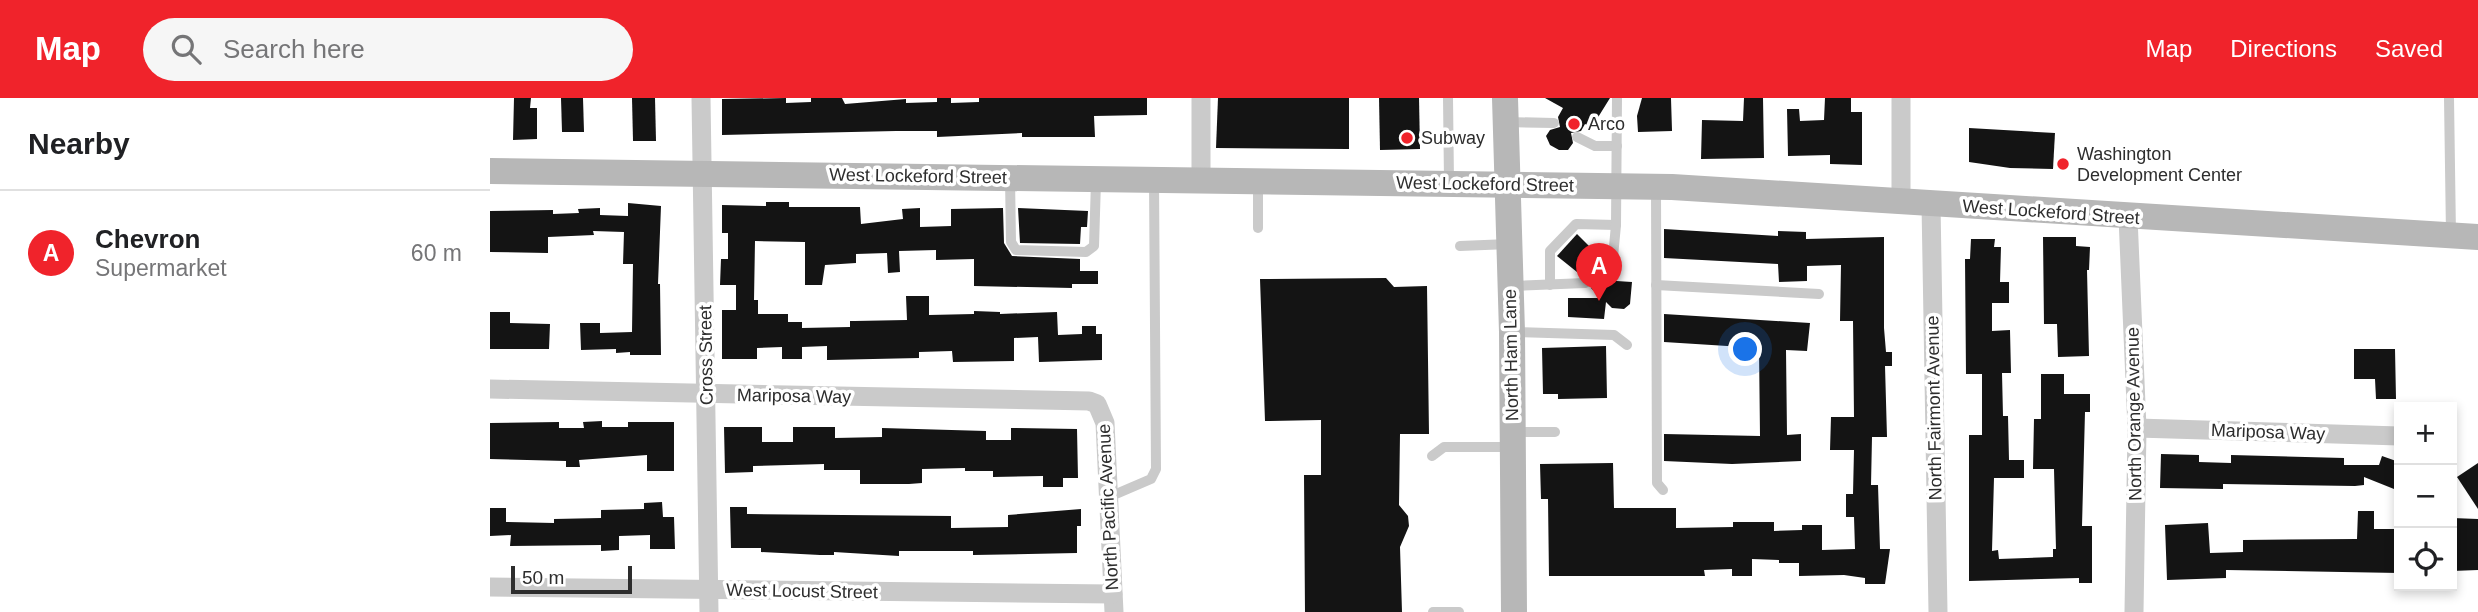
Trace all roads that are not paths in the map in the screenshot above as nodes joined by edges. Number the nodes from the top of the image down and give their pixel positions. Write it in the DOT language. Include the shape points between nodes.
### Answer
graph roads {
  1 [pos="701,98"];
  2 [pos="1200,98"];
  3 [pos="1448,98"];
  4 [pos="1617,98"];
  5 [pos="1901,98"];
  6 [pos="2449,98"];
  7 [pos="1505,110"];
  8 [pos="1554,123"];
  9 [pos="1577,136"];
  10 [pos="1617,146"];
  11 [pos="490,171"];
  12 [pos="702,172"];
  13 [pos="1010,178"];
  14 [pos="1096,180"];
  15 [pos="1154,181"];
  16 [pos="1201,181"];
  17 [pos="1258,182"];
  18 [pos="1449,183"];
  19 [pos="1507,184"];
  20 [pos="1617,186"];
  21 [pos="1656,187"];
  22 [pos="1900,201"];
  23 [pos="1931,204"];
  24 [pos="2128,217"];
  25 [pos="1616,225"];
  26 [pos="1258,228"];
  27 [pos="2451,236"];
  28 [pos="2478,237"];
  29 [pos="1509,243"];
  30 [pos="1460,246"];
  31 [pos="1550,285"];
  32 [pos="1656,285"];
  33 [pos="1510,286"];
  34 [pos="1819,294"];
  35 [pos="1512,332"];
  36 [pos="1627,345"];
  37 [pos="490,389"];
  38 [pos="706,395"];
  39 [pos="1097,404"];
  40 [pos="2137,428"];
  41 [pos="1555,432"];
  42 [pos="2394,436"];
  43 [pos="1513,439"];
  44 [pos="1432,456"];
  45 [pos="1663,490"];
  46 [pos="1109,497"];
  47 [pos="490,587"];
  48 [pos="709,590"];
  49 [pos="1113,603"];
  50 [pos="709,612"];
  51 [pos="1433,612"];
  52 [pos="1459,612"];
  53 [pos="1514,612"];
  54 [pos="1938,612"];
  55 [pos="2134,612"];
  1 -- 12 [label="street, Cross Street"];
  2 -- 16 [label="street"];
  3 -- 18 [label="lane"];
  4 -- 10 [label="lane"];
  5 -- 22 [label="street"];
  6 -- 27 [label="lane"];
  7 -- 8 [label="lane"];
  7 -- 19 [label="street, North Ham Lane"];
  9 -- 10 [label="lane" via="1595,146"];
  10 -- 20 [label="lane"];
  11 -- 12 [label="street, West Lockeford Street"];
  12 -- 13 [label="street, West Lockeford Street"];
  12 -- 38 [label="street, Cross Street"];
  13 -- 14 [label="street, West Lockeford Street"];
  13 -- 14 [label="lane" via="1011,242 1016,250 1086,252 1094,246"];
  14 -- 15 [label="street, West Lockeford Street"];
  15 -- 16 [label="street, West Lockeford Street"];
  15 -- 46 [label="lane" via="1156,469 1151,479"];
  16 -- 17 [label="street, West Lockeford Street"];
  17 -- 18 [label="street, West Lockeford Street"];
  17 -- 26 [label="lane"];
  18 -- 19 [label="street, West Lockeford Street"];
  19 -- 20 [label="street, West Lockeford Street"];
  19 -- 29 [label="street, North Ham Lane"];
  20 -- 21 [label="street, West Lockeford Street"];
  20 -- 25 [label="lane"];
  21 -- 22 [label="street, West Lockeford Street"];
  21 -- 32 [label="lane"];
  22 -- 23 [label="street, West Lockeford Street"];
  23 -- 24 [label="street, West Lockeford Street"];
  23 -- 54 [label="street, North Fairmont Avenue"];
  24 -- 27 [label="street, West Lockeford Street"];
  24 -- 40 [label="street, North Orange Avenue"];
  25 -- 31 [label="lane" via="1609,264 1585,284"];
  25 -- 31 [label="lane" via="1576,224 1550,251"];
  27 -- 28 [label="street, West Lockeford Street"];
  29 -- 30 [label="lane"];
  29 -- 33 [label="street, North Ham Lane"];
  31 -- 33 [label="lane"];
  32 -- 34 [label="lane"];
  32 -- 45 [label="lane" via="1657,483"];
  33 -- 35 [label="street, North Ham Lane"];
  35 -- 36 [label="lane" via="1614,335"];
  35 -- 43 [label="street, North Ham Lane"];
  37 -- 38 [label="street, Mariposa Way"];
  38 -- 39 [label="street, Mariposa Way"];
  38 -- 48 [label="street, Cross Street"];
  39 -- 46 [label="street, North Pacific Avenue" via="1105,423"];
  40 -- 42 [label="street, Mariposa Way"];
  40 -- 55 [label="street, North Orange Avenue"];
  41 -- 43 [label="lane"];
  43 -- 44 [label="lane" via="1444,447"];
  43 -- 53 [label="street, North Ham Lane"];
  46 -- 49 [label="street, North Pacific Avenue"];
  47 -- 48 [label="street, West Locust Street"];
  48 -- 49 [label="street, West Locust Street"];
  48 -- 50 [label="street, Cross Street"];
  51 -- 52 [label="lane"];
}
